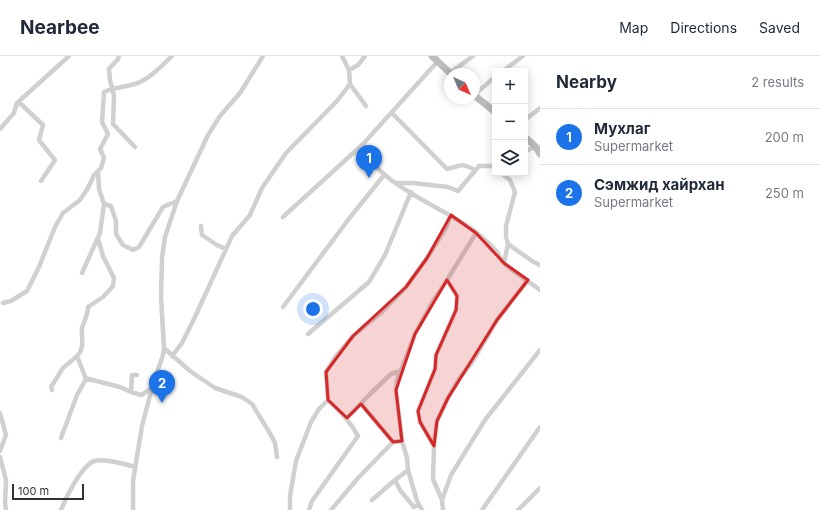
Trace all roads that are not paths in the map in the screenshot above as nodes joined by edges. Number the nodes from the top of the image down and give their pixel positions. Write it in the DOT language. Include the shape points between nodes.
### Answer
graph roads {
  1 [pos="69,56"];
  2 [pos="119,56"];
  3 [pos="172,56"];
  4 [pos="263,56"];
  5 [pos="342,56"];
  6 [pos="365,56"];
  7 [pos="432,56"];
  8 [pos="473,56"];
  9 [pos="523,56"];
  10 [pos="438,62"];
  11 [pos="444,68"];
  12 [pos="458,68"];
  13 [pos="507,68"];
  14 [pos="349,70"];
  15 [pos="492,80"];
  16 [pos="350,84"];
  17 [pos="112,88"];
  18 [pos="480,90"];
  19 [pos="480,100"];
  20 [pos="17,103"];
  21 [pos="366,106"];
  22 [pos="540,108"];
  23 [pos="492,110"];
  24 [pos="392,113"];
  25 [pos="528,118"];
  26 [pos="0,129"];
  27 [pos="528,140"];
  28 [pos="363,144"];
  29 [pos="135,147"];
  30 [pos="536,147"];
  31 [pos="528,151"];
  32 [pos="540,154"];
  33 [pos="492,166"];
  34 [pos="475,170"];
  35 [pos="98,171"];
  36 [pos="384,175"];
  37 [pos="505,176"];
  38 [pos="41,181"];
  39 [pos="397,183"];
  40 [pos="411,192"];
  41 [pos="177,201"];
  42 [pos="104,204"];
  43 [pos="451,215"];
  44 [pos="283,217"];
  45 [pos="201,226"];
  46 [pos="476,233"];
  47 [pos="98,239"];
  48 [pos="508,244"];
  49 [pos="226,249"];
  50 [pos="504,263"];
  51 [pos="540,265"];
  52 [pos="82,273"];
  53 [pos="447,280"];
  54 [pos="528,280"];
  55 [pos="540,290"];
  56 [pos="3,303"];
  57 [pos="283,307"];
  58 [pos="308,334"];
  59 [pos="164,348"];
  60 [pos="540,350"];
  61 [pos="77,356"];
  62 [pos="172,356"];
  63 [pos="401,371"];
  64 [pos="137,375"];
  65 [pos="86,378"];
  66 [pos="151,389"];
  67 [pos="52,390"];
  68 [pos="131,392"];
  69 [pos="328,400"];
  70 [pos="361,404"];
  71 [pos="0,413"];
  72 [pos="347,418"];
  73 [pos="540,427"];
  74 [pos="61,438"];
  75 [pos="393,442"];
  76 [pos="402,442"];
  77 [pos="434,446"];
  78 [pos="0,451"];
  79 [pos="0,457"];
  80 [pos="277,457"];
  81 [pos="135,467"];
  82 [pos="408,470"];
  83 [pos="395,480"];
  84 [pos="540,488"];
  85 [pos="372,500"];
  86 [pos="442,500"];
  87 [pos="421,508"];
  88 [pos="6,510"];
  89 [pos="61,510"];
  90 [pos="133,510"];
  91 [pos="290,510"];
  92 [pos="309,510"];
  93 [pos="331,510"];
  94 [pos="443,510"];
  95 [pos="482,510"];
  96 [pos="518,510"];
  1 -- 20 [label="street"];
  2 -- 17 [label="street" via="110,69"];
  3 -- 17 [label="street" via="158,70 137,84"];
  4 -- 41 [label="street" via="240,93 208,134"];
  5 -- 14 [label="street"];
  6 -- 14 [label="street" via="358,65"];
  7 -- 10 [label="main road"];
  8 -- 12 [label="street"];
  9 -- 13 [label="street"];
  10 -- 11 [label="main road"];
  10 -- 24 [label="street"];
  14 -- 16 [label="street"];
  15 -- 18 [label="street"];
  16 -- 21 [label="street"];
  16 -- 49 [label="street" via="337,101 286,153 262,188 250,215 232,236"];
  17 -- 29 [label="street" via="113,124"];
  17 -- 35 [label="street" via="104,92 102,122 108,134 100,149 104,158"];
  19 -- 23 [label="main road"];
  20 -- 26 [label="street" via="14,113"];
  20 -- 38 [label="street" via="44,125 39,140 55,160"];
  22 -- 25 [label="street"];
  24 -- 28 [label="street"];
  24 -- 34 [label="street" via="447,169 466,165"];
  27 -- 30 [label="main road"];
  28 -- 36 [label="street" via="369,158"];
  28 -- 44 [label="street"];
  30 -- 31 [label="street"];
  30 -- 32 [label="main road"];
  33 -- 34 [label="street" via="479,166"];
  34 -- 39 [label="street" via="458,191 448,187"];
  35 -- 42 [label="street" via="99,189"];
  35 -- 56 [label="street" via="80,200 63,213 27,291"];
  36 -- 39 [label="street"];
  36 -- 57 [label="street"];
  37 -- 48 [label="street" via="516,192 506,226"];
  39 -- 40 [label="street"];
  40 -- 43 [label="street"];
  40 -- 58 [label="street" via="385,255 369,282"];
  41 -- 42 [label="street" via="163,207 139,247 133,250 123,245 116,234 116,221 111,206"];
  41 -- 59 [label="street" via="162,258"];
  42 -- 47 [label="street"];
  43 -- 46 [label="street"];
  43 -- 69 [label="street" via="427,258 406,286 382,312 353,336 336,356 326,372"];
  45 -- 49 [label="street" via="202,235"];
  46 -- 50 [label="street" via="496,251"];
  46 -- 53 [label="street"];
  47 -- 52 [label="street"];
  47 -- 61 [label="street" via="114,278 113,286 88,307 82,329 82,350"];
  48 -- 50 [label="street"];
  48 -- 51 [label="street"];
  49 -- 62 [label="street" via="195,317"];
  50 -- 54 [label="street"];
  53 -- 63 [label="street" via="415,334"];
  53 -- 77 [label="street" via="457,296 456,310 436,356 434,370 418,411 420,422"];
  54 -- 55 [label="street"];
  54 -- 77 [label="street" via="497,320 448,398 437,421"];
  59 -- 62 [label="street"];
  59 -- 66 [label="street"];
  60 -- 86 [label="street" via="485,420 451,475"];
  61 -- 65 [label="street"];
  61 -- 67 [label="street" via="64,368 51,387"];
  62 -- 80 [label="street" via="215,388 242,397 252,404 275,443"];
  63 -- 70 [label="street" via="391,374"];
  63 -- 76 [label="street" via="396,390"];
  64 -- 68 [label="street" via="132,375"];
  65 -- 68 [label="street" via="120,386"];
  65 -- 74 [label="street"];
  66 -- 68 [label="street" via="141,395"];
  66 -- 81 [label="street"];
  69 -- 72 [label="street"];
  69 -- 91 [label="street" via="311,422 296,462"];
  70 -- 72 [label="street"];
  70 -- 75 [label="street"];
  71 -- 78 [label="street" via="6,436"];
  72 -- 92 [label="street" via="358,436 312,501"];
  73 -- 95 [label="street"];
  75 -- 76 [label="street"];
  75 -- 93 [label="street"];
  76 -- 82 [label="street"];
  77 -- 86 [label="street" via="433,479"];
  79 -- 88 [label="street" via="6,480"];
  81 -- 89 [label="street" via="125,463 93,461 84,469"];
  81 -- 90 [label="street"];
  82 -- 83 [label="street"];
  82 -- 87 [label="street"];
  83 -- 85 [label="street"];
  83 -- 87 [label="street" via="414,507"];
  84 -- 96 [label="street"];
  86 -- 94 [label="street"];
}
